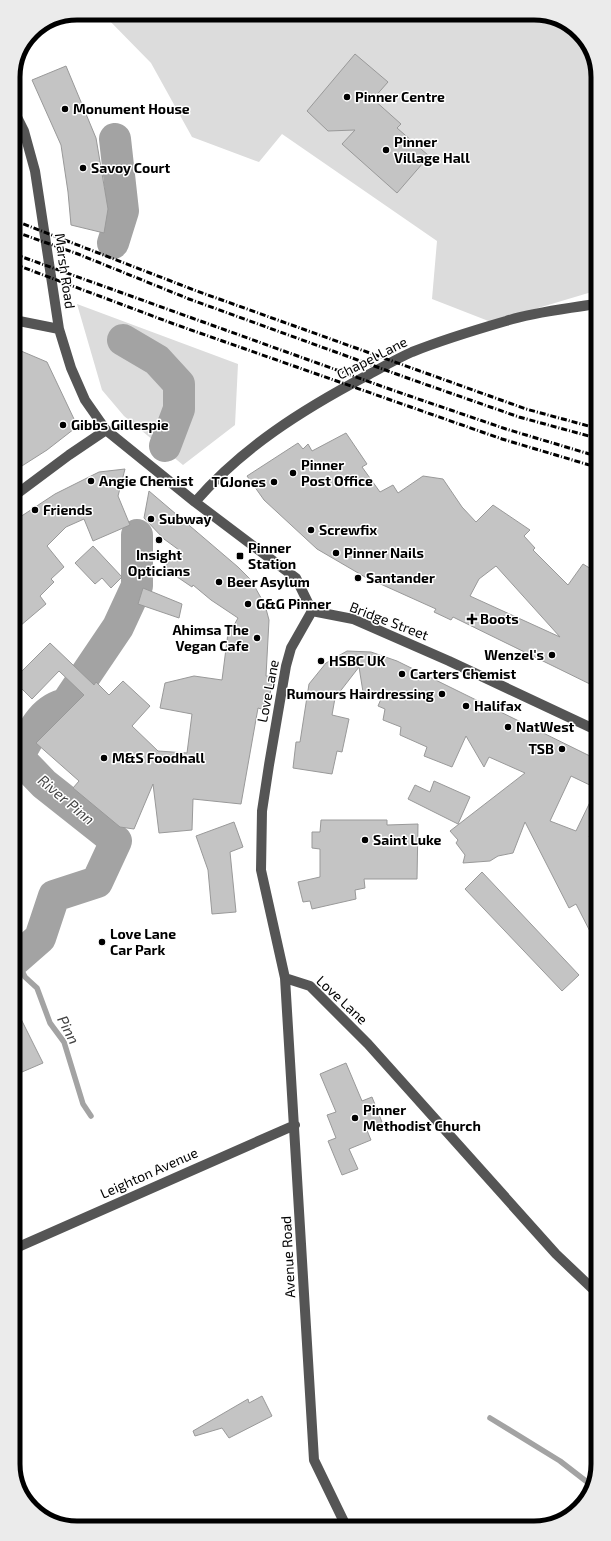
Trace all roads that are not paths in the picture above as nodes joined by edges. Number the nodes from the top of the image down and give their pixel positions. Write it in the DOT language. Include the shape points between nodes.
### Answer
graph roads {
  1 [pos="20,123"];
  2 [pos="591,305"];
  3 [pos="20,321"];
  4 [pos="59,329"];
  5 [pos="106,430"];
  6 [pos="20,492"];
  7 [pos="195,502"];
  8 [pos="312,611"];
  9 [pos="591,728"];
  10 [pos="285,978"];
  11 [pos="295,1124"];
  12 [pos="20,1246"];
  13 [pos="591,1287"];
  14 [pos="344,1521"];
  1 -- 4 [label="street, Marsh Road" via="35,171"];
  2 -- 7 [label="street, Chapel Lane" via="508,320 410,353 324,398 278,429 247,451"];
  3 -- 4 [label="street"];
  4 -- 5 [label="street, Marsh Road" via="71,368 85,400"];
  5 -- 6 [label="street"];
  5 -- 7 [label="street"];
  7 -- 8 [label="street" via="296,578"];
  8 -- 9 [label="street, Bridge Street" via="353,619"];
  8 -- 10 [label="street, Love Lane" via="291,648 286,666 262,811 262,870"];
  10 -- 11 [label="street, Avenue Road"];
  10 -- 13 [label="street, Love Lane" via="310,986 368,1044 556,1254"];
  11 -- 12 [label="street, Leighton Avenue"];
  11 -- 14 [label="street, Avenue Road" via="314,1460"];
}
